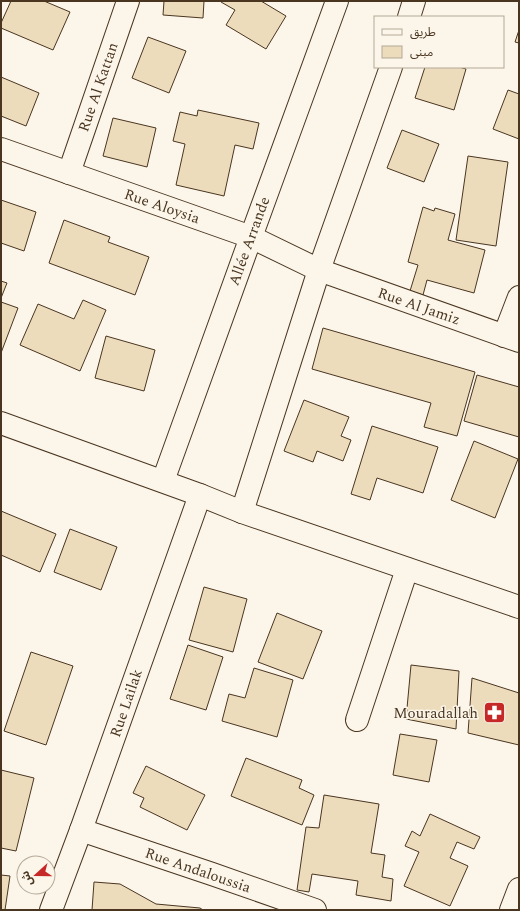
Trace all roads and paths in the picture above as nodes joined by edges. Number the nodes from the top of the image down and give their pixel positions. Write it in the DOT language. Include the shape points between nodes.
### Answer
graph roads {
  1 [pos="128,1"];
  2 [pos="337,1"];
  3 [pos="414,1"];
  4 [pos="409,16"];
  5 [pos="391,68"];
  6 [pos="1,149"];
  7 [pos="69,173"];
  8 [pos="251,237"];
  9 [pos="319,270"];
  10 [pos="519,297"];
  11 [pos="512,338"];
  12 [pos="1,422"];
  13 [pos="163,482"];
  14 [pos="200,495"];
  15 [pos="242,512"];
  16 [pos="407,569"];
  17 [pos="519,607"];
  18 [pos="357,720"];
  19 [pos="82,830"];
  20 [pos="519,889"];
  21 [pos="51,910"];
  22 [pos="315,910"];
  23 [pos="511,910"];
  1 -- 7 [label="street, Rue Al Kattan"];
  2 -- 8 [label="street, Allée Arrande"];
  3 -- 4 [label="street"];
  5 -- 9 [label="street"];
  6 -- 7 [label="street, Rue Aloysia"];
  7 -- 8 [label="street, Rue Aloysia"];
  8 -- 9 [label="street, Rue Aloysia"];
  8 -- 13 [label="street, Allée Arrande"];
  9 -- 11 [label="street, Rue Al Jamiz"];
  9 -- 15 [label="street"];
  10 -- 11 [label="street"];
  12 -- 13 [label="street"];
  13 -- 14 [label="street"];
  14 -- 15 [label="street"];
  14 -- 19 [label="street, Rue Lailak"];
  15 -- 16 [label="street"];
  16 -- 17 [label="street"];
  16 -- 18 [label="street"];
  19 -- 21 [label="street, Rue Lailak"];
  19 -- 22 [label="street, Rue Andaloussia"];
  20 -- 23 [label="street"];
}
